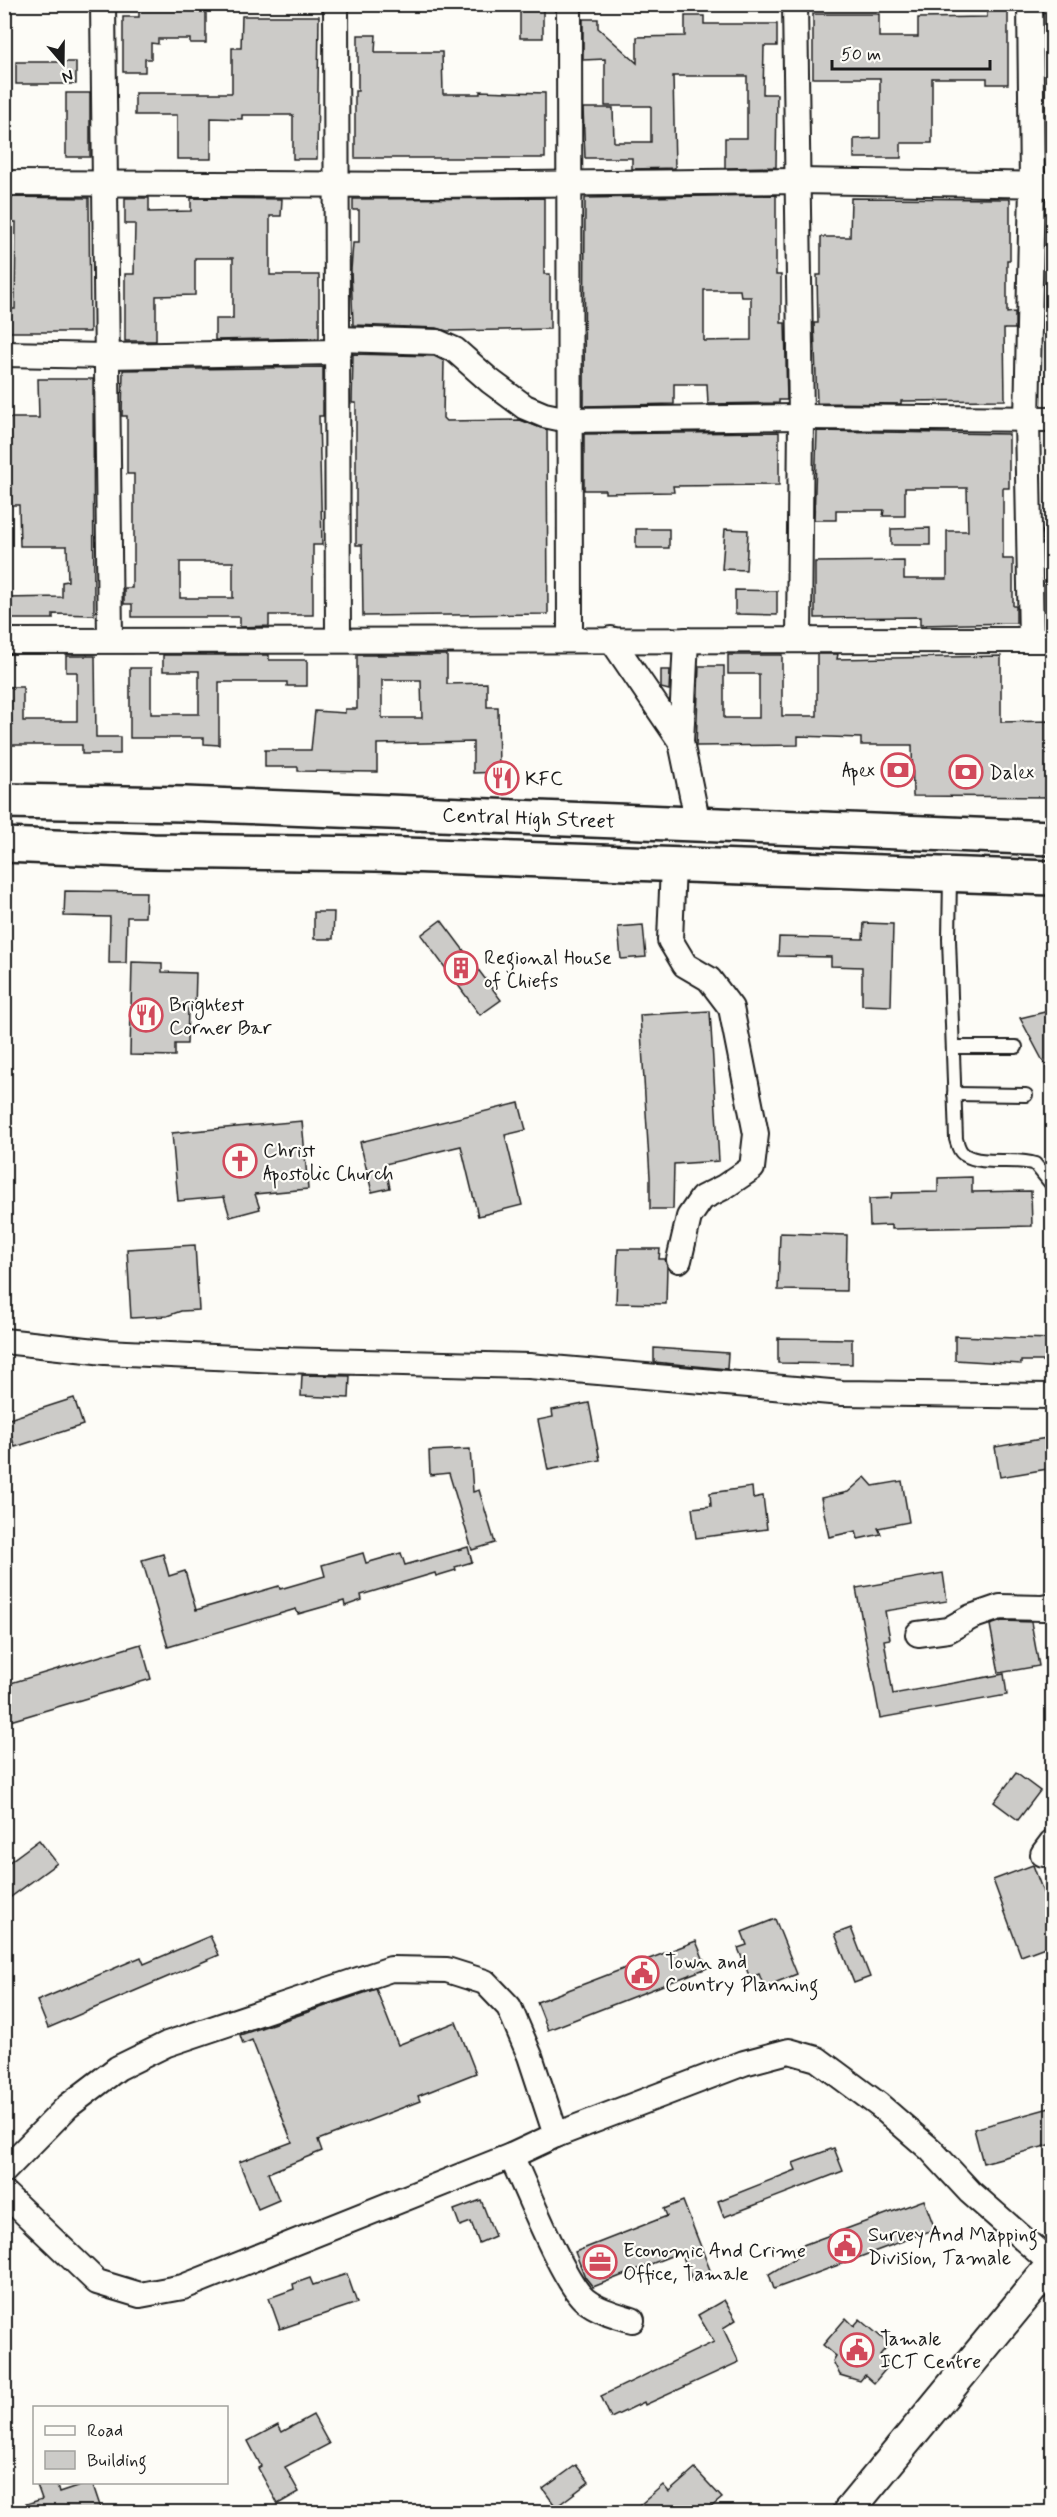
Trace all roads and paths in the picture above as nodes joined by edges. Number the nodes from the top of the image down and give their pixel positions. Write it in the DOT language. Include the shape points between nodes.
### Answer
graph roads {
  1 [pos="103,4"];
  2 [pos="336,4"];
  3 [pos="569,4"];
  4 [pos="795,4"];
  5 [pos="1030,4"];
  6 [pos="796,181"];
  7 [pos="105,182"];
  8 [pos="4,183"];
  9 [pos="568,184"];
  10 [pos="336,185"];
  11 [pos="1042,185"];
  12 [pos="339,346"];
  13 [pos="4,354"];
  14 [pos="107,356"];
  15 [pos="801,417"];
  16 [pos="1027,419"];
  17 [pos="1053,419"];
  18 [pos="568,420"];
  19 [pos="570,639"];
  20 [pos="611,639"];
  21 [pos="799,639"];
  22 [pos="4,640"];
  23 [pos="110,640"];
  24 [pos="338,640"];
  25 [pos="687,640"];
  26 [pos="1042,640"];
  27 [pos="681,742"];
  28 [pos="4,801"];
  29 [pos="400,814"];
  30 [pos="698,824"];
  31 [pos="1053,838"];
  32 [pos="4,845"];
  33 [pos="377,854"];
  34 [pos="673,866"];
  35 [pos="950,875"];
  36 [pos="1053,878"];
  37 [pos="953,1047"];
  38 [pos="1016,1047"];
  39 [pos="954,1094"];
  40 [pos="1026,1095"];
  41 [pos="1053,1185"];
  42 [pos="679,1260"];
  43 [pos="4,1341"];
  44 [pos="1053,1396"];
  45 [pos="1053,1606"];
  46 [pos="918,1634"];
  47 [pos="556,2135"];
  48 [pos="512,2156"];
  49 [pos="4,2171"];
  50 [pos="4,2193"];
  51 [pos="1053,2264"];
  52 [pos="632,2320"];
  53 [pos="848,2512"];
  1 -- 7 [label="street"];
  2 -- 10 [label="street"];
  3 -- 9 [label="street"];
  4 -- 6 [label="street"];
  5 -- 11 [label="street"];
  6 -- 9 [label="street"];
  6 -- 11 [label="street"];
  6 -- 15 [label="street"];
  7 -- 8 [label="street"];
  7 -- 10 [label="street"];
  7 -- 14 [label="street"];
  9 -- 10 [label="street"];
  9 -- 18 [label="street"];
  10 -- 12 [label="street"];
  11 -- 16 [label="street"];
  12 -- 14 [label="street"];
  12 -- 18 [label="street" via="437,342 455,350 525,407"];
  12 -- 24 [label="street"];
  13 -- 14 [label="street"];
  14 -- 23 [label="street"];
  15 -- 16 [label="street"];
  15 -- 18 [label="street"];
  15 -- 21 [label="street"];
  16 -- 17 [label="street"];
  16 -- 26 [label="street"];
  18 -- 19 [label="street"];
  19 -- 20 [label="street"];
  19 -- 24 [label="street"];
  20 -- 25 [label="street"];
  20 -- 27 [label="street"];
  21 -- 25 [label="street"];
  21 -- 26 [label="street"];
  22 -- 23 [label="street"];
  23 -- 24 [label="street"];
  25 -- 27 [label="street"];
  27 -- 30 [label="street"];
  28 -- 29 [label="highway, Central High Street"];
  29 -- 30 [label="highway, Central High Street"];
  29 -- 33 [label="highway"];
  30 -- 31 [label="highway, Central High Street"];
  32 -- 33 [label="highway"];
  33 -- 34 [label="highway"];
  34 -- 35 [label="highway"];
  34 -- 42 [label="street" via="670,940 685,965 710,979 731,1008 756,1134 752,1168 702,1198 688,1217"];
  35 -- 36 [label="highway"];
  35 -- 37 [label="lane"];
  37 -- 38 [label="lane"];
  37 -- 39 [label="lane"];
  39 -- 40 [label="lane"];
  39 -- 41 [label="lane" via="956,1139 964,1155 1035,1164"];
  43 -- 44 [label="street" via="105,1352 529,1366 842,1393"];
  45 -- 46 [label="street" via="1000,1607 948,1630"];
  47 -- 48 [label="street"];
  47 -- 49 [label="street" via="509,2007 485,1983 447,1970 391,1969 167,2044 118,2068 68,2106"];
  47 -- 51 [label="street" via="744,2063 789,2051 818,2060 879,2105"];
  48 -- 50 [label="street" via="183,2287 140,2295 98,2282"];
  48 -- 52 [label="street" via="567,2274 584,2299"];
  51 -- 53 [label="street"];
}
